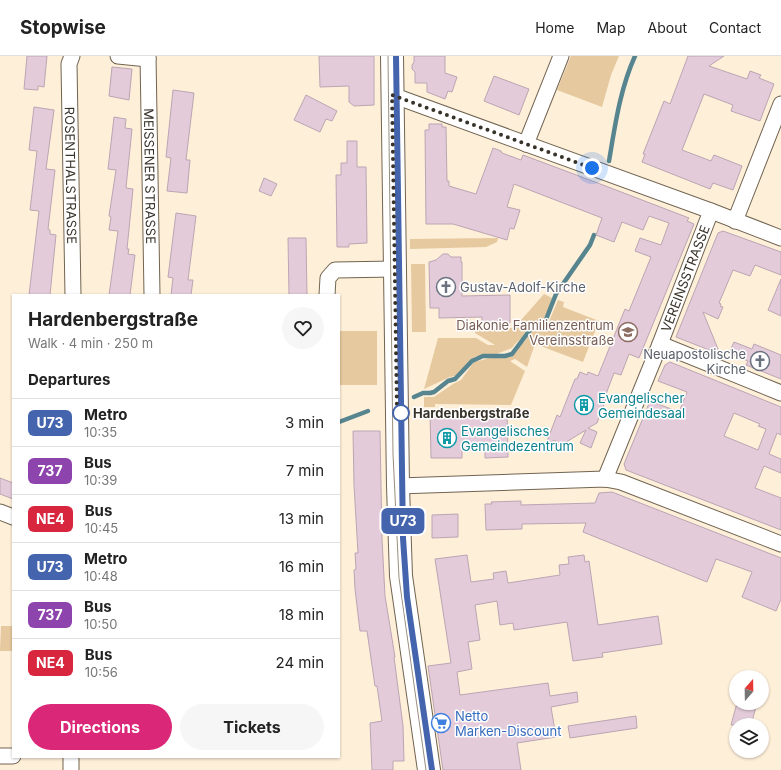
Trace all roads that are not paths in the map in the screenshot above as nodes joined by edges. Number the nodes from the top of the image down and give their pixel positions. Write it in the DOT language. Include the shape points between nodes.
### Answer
graph roads {
  1 [pos="72,56"];
  2 [pos="118,56"];
  3 [pos="392,56"];
  4 [pos="561,56"];
  5 [pos="148,58"];
  6 [pos="392,95"];
  7 [pos="781,104"];
  8 [pos="526,144"];
  9 [pos="711,211"];
  10 [pos="735,221"];
  11 [pos="781,238"];
  12 [pos="395,269"];
  13 [pos="73,294"];
  14 [pos="152,294"];
  15 [pos="327,294"];
  16 [pos="660,344"];
  17 [pos="781,393"];
  18 [pos="605,479"];
  19 [pos="398,486"];
  20 [pos="0,512"];
  21 [pos="12,517"];
  22 [pos="781,544"];
  23 [pos="71,758"];
  24 [pos="71,770"];
  25 [pos="429,770"];
  1 -- 13 [label="street, ROSENTHALSTRASSE" via="69,64"];
  2 -- 5 [label="street"];
  3 -- 6 [label="street"];
  4 -- 8 [label="street"];
  5 -- 14 [label="street, MEISSENER STRASSE"];
  6 -- 8 [label="street"];
  6 -- 12 [label="street"];
  7 -- 10 [label="street"];
  8 -- 9 [label="street"];
  9 -- 10 [label="street"];
  9 -- 16 [label="street, VEREINSSTRASSE"];
  10 -- 11 [label="street"];
  12 -- 15 [label="street" via="335,270 328,278"];
  12 -- 19 [label="street"];
  16 -- 17 [label="street"];
  16 -- 18 [label="street, VEREINSSTRASSE"];
  18 -- 19 [label="street"];
  18 -- 22 [label="street" via="620,482"];
  19 -- 25 [label="street" via="401,576"];
  20 -- 21 [label="street"];
  23 -- 24 [label="street"];
}
